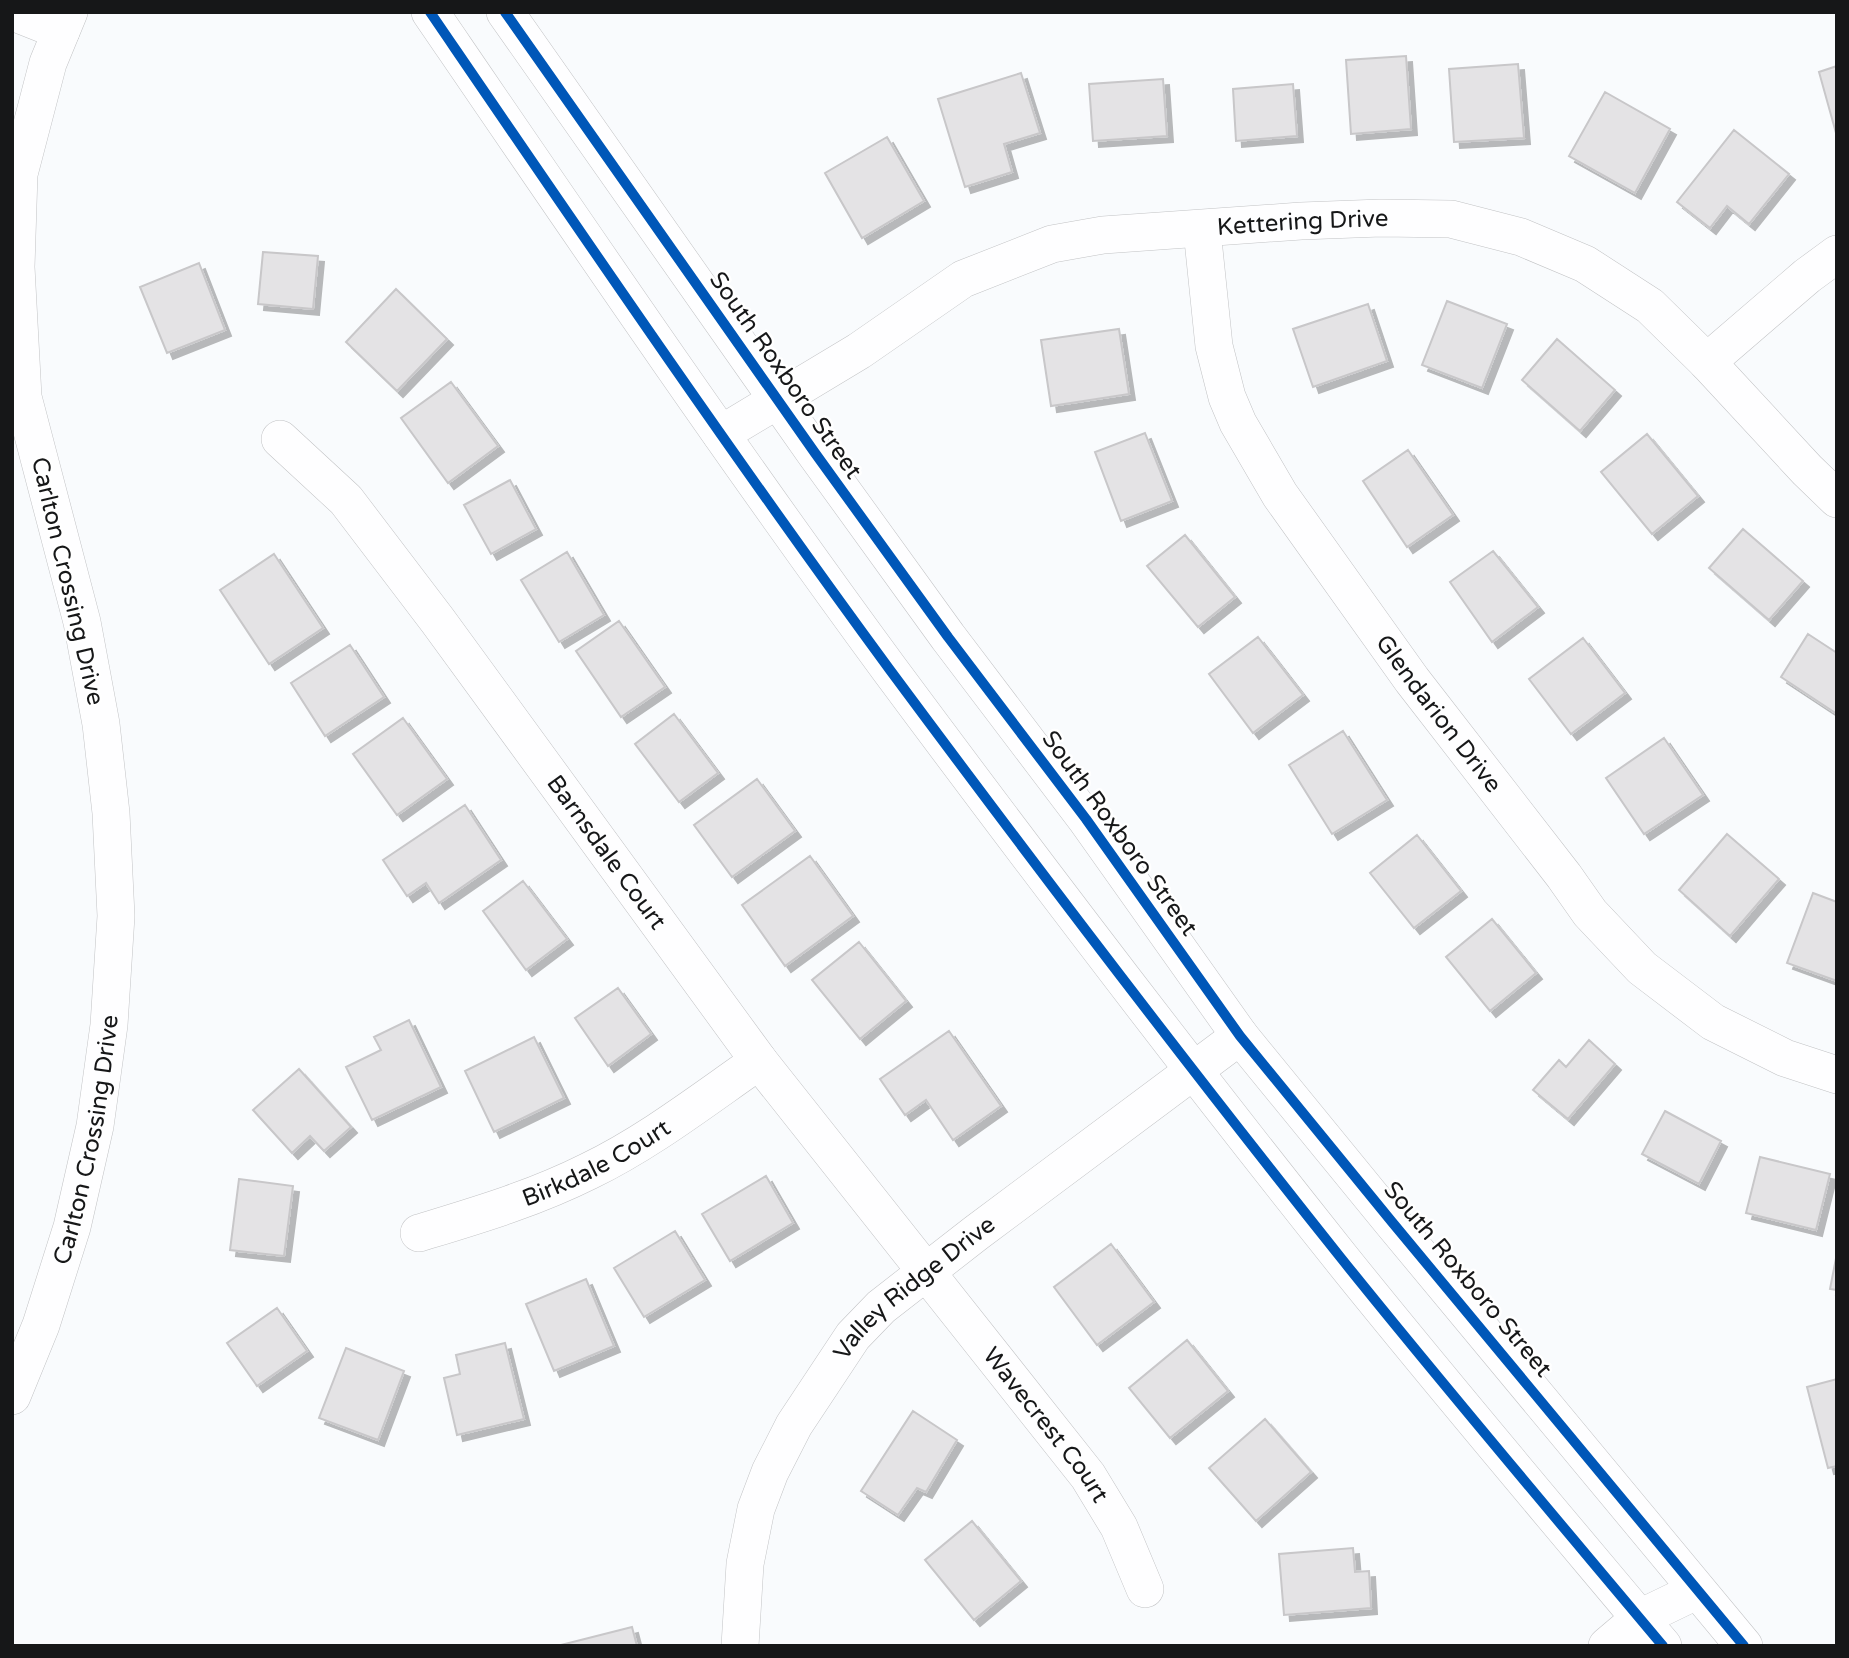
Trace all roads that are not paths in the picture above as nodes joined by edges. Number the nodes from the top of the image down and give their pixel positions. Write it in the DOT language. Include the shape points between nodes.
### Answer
graph roads {
  1 [pos="13,12"];
  2 [pos="430,12"];
  3 [pos="505,12"];
  4 [pos="65,22"];
  5 [pos="1202,230"];
  6 [pos="1837,254"];
  7 [pos="1707,362"];
  8 [pos="777,400"];
  9 [pos="721,434"];
  10 [pos="280,439"];
  11 [pos="27,471"];
  12 [pos="1837,499"];
  13 [pos="1240,1036"];
  14 [pos="759,1061"];
  15 [pos="1193,1070"];
  16 [pos="1837,1075"];
  17 [pos="419,1233"];
  18 [pos="927,1273"];
  19 [pos="12,1396"];
  20 [pos="1145,1589"];
  21 [pos="1696,1591"];
  22 [pos="1640,1618"];
  23 [pos="740,1646"];
  24 [pos="1607,1646"];
  25 [pos="1663,1646"];
  26 [pos="1673,1646"];
  27 [pos="1744,1646"];
  1 -- 4 [label="street"];
  2 -- 9 [label="street"];
  3 -- 8 [label="street, South Roxboro Street"];
  4 -- 11 [label="street, Carlton Crossing Drive" via="48,63 19,174 16,267"];
  5 -- 7 [label="street, Kettering Drive" via="1368,218 1451,219 1521,237 1585,264 1650,306"];
  5 -- 8 [label="street, Kettering Drive" via="1103,235 1052,244 963,279 859,351"];
  5 -- 16 [label="street, Glendarion Drive" via="1214,346 1238,424 1280,495 1412,680 1590,913 1642,968 1713,1021 1785,1058"];
  6 -- 7 [label="street"];
  7 -- 12 [label="street, Kettering Drive"];
  8 -- 9 [label="street, Kettering Drive"];
  8 -- 13 [label="street, South Roxboro Street"];
  9 -- 15 [label="street" via="889,668"];
  10 -- 14 [label="street, Barnsdale Court" via="346,500"];
  11 -- 19 [label="street, Carlton Crossing Drive" via="82,622 102,724 116,916 109,1025 95,1126 72,1227 41,1325"];
  13 -- 15 [label="street, Valley Ridge Drive"];
  13 -- 21 [label="street, South Roxboro Street"];
  14 -- 17 [label="street, Birkdale Court" via="591,1171 521,1202"];
  14 -- 18 [label="street, Barnsdale Court"];
  15 -- 18 [label="street, Valley Ridge Drive"];
  15 -- 22 [label="street" via="1341,1258"];
  18 -- 20 [label="street, Wavecrest Court" via="1088,1476 1119,1527"];
  18 -- 23 [label="street, Valley Ridge Drive" via="881,1307 853,1336 794,1425 770,1472 745,1564"];
  21 -- 22 [label="street"];
  21 -- 26 [label="street"];
  21 -- 27 [label="street, South Roxboro Street"];
  22 -- 24 [label="street"];
  22 -- 25 [label="street"];
}
